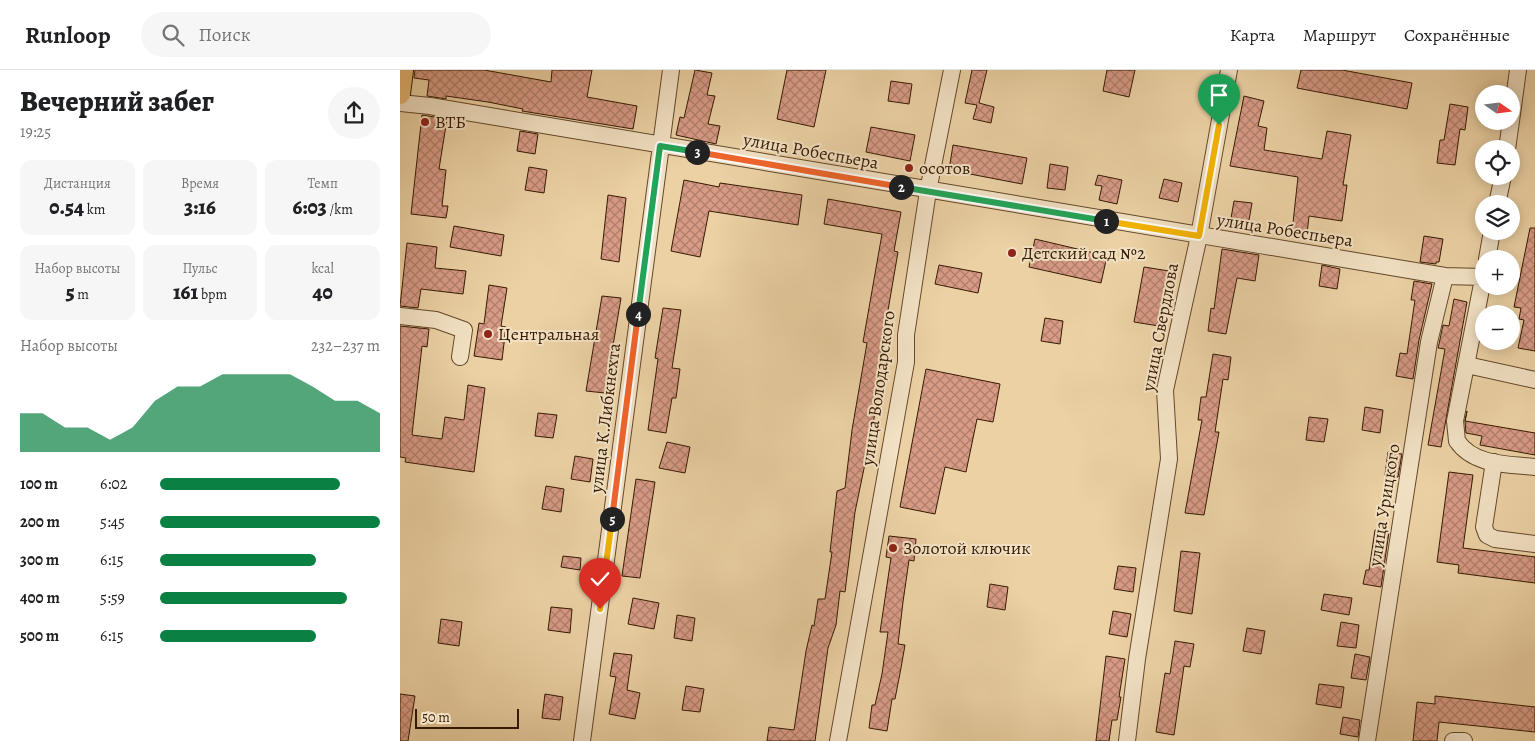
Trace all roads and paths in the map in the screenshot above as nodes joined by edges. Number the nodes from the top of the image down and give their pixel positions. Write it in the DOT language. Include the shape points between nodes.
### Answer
graph roads {
  1 [pos="403,70"];
  2 [pos="671,70"];
  3 [pos="952,70"];
  4 [pos="1229,70"];
  5 [pos="1518,70"];
  6 [pos="1516,85"];
  7 [pos="400,94"];
  8 [pos="400,103"];
  9 [pos="660,146"];
  10 [pos="928,191"];
  11 [pos="1199,236"];
  12 [pos="1445,276"];
  13 [pos="1475,276"];
  14 [pos="1479,295"];
  15 [pos="400,316"];
  16 [pos="460,357"];
  17 [pos="1466,365"];
  18 [pos="1535,380"];
  19 [pos="1494,462"];
  20 [pos="1535,467"];
  21 [pos="1535,544"];
  22 [pos="582,741"];
  23 [pos="838,741"];
  24 [pos="1127,741"];
  25 [pos="1367,741"];
  26 [pos="1453,741"];
  27 [pos="1464,741"];
  1 -- 7 [label="main road"];
  2 -- 9 [label="street, улица К.Либкнехта"];
  3 -- 10 [label="street, улица Володарского"];
  4 -- 11 [label="street, улица Свердлова"];
  5 -- 6 [label="street"];
  8 -- 9 [label="street, улица Робеспьера"];
  9 -- 10 [label="street, улица Робеспьера"];
  9 -- 22 [label="street, улица К.Либкнехта"];
  10 -- 11 [label="street, улица Робеспьера"];
  10 -- 23 [label="street, улица Володарского" via="906,335 906,362"];
  11 -- 12 [label="street, улица Робеспьера"];
  11 -- 24 [label="street, улица Свердлова" via="1165,390 1169,459"];
  12 -- 13 [label="street, улица Робеспьера"];
  12 -- 25 [label="street, улица Урицкого" via="1429,342"];
  14 -- 17 [label="street"];
  15 -- 16 [label="street" via="436,320 464,330"];
  17 -- 18 [label="street"];
  17 -- 19 [label="street" via="1455,421 1457,441 1471,455"];
  19 -- 20 [label="street"];
  19 -- 21 [label="street" via="1484,527 1487,535"];
  26 -- 27 [label="street"];
}
